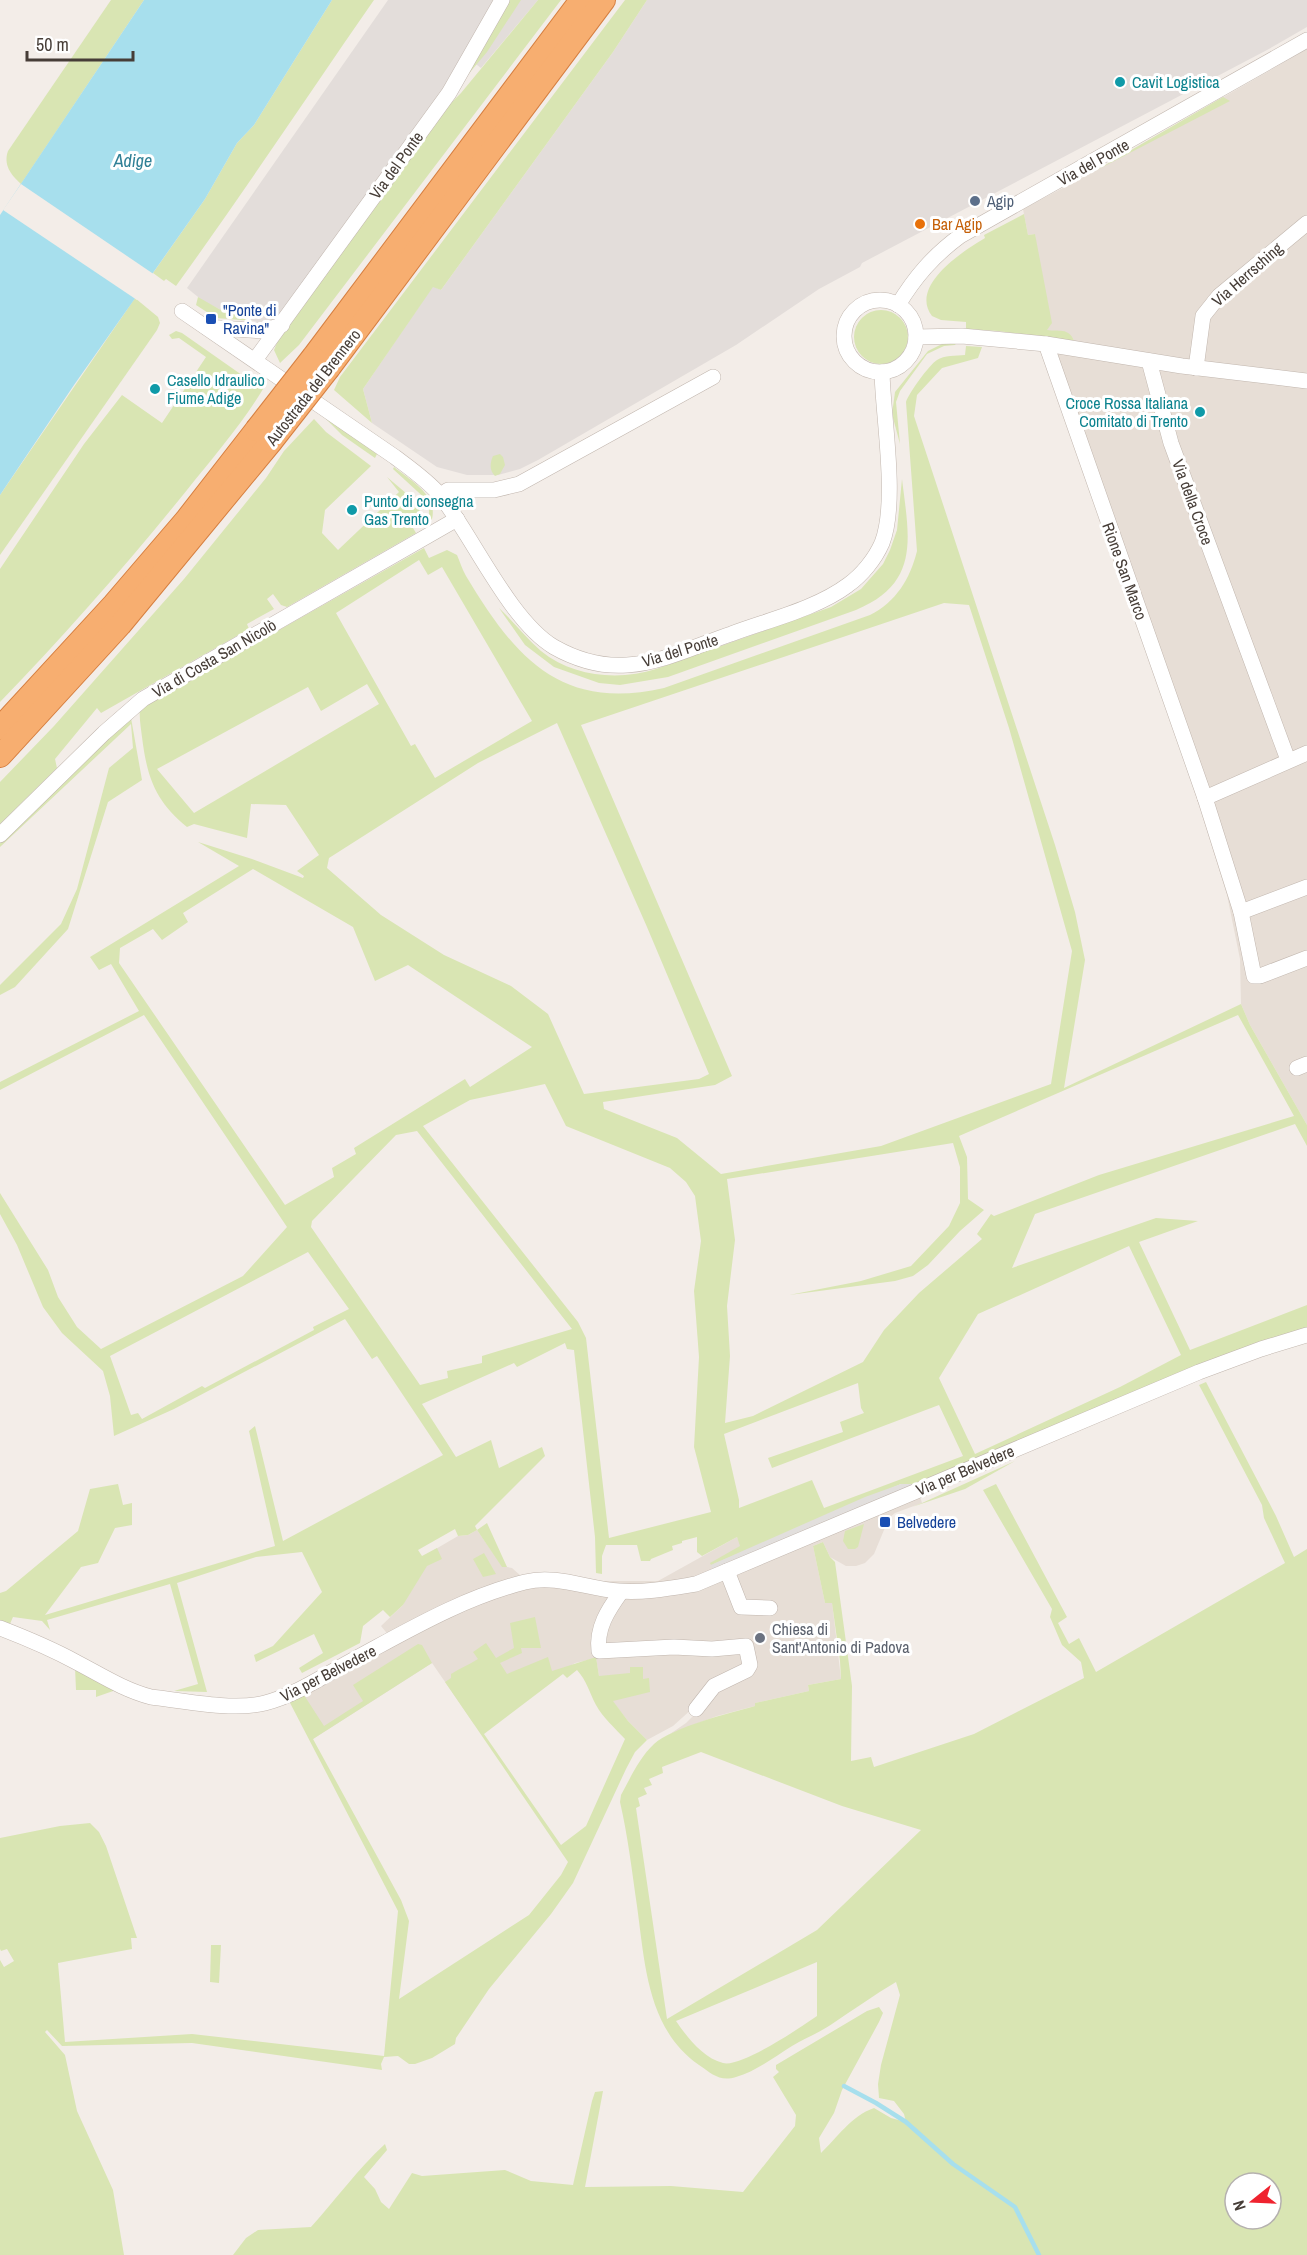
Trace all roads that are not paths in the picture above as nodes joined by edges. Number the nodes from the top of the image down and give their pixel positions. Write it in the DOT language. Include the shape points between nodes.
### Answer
graph roads {
  1 [pos="502,0"];
  2 [pos="581,0"];
  3 [pos="604,0"];
  4 [pos="1307,40"];
  5 [pos="1307,223"];
  6 [pos="898,305"];
  7 [pos="182,311"];
  8 [pos="282,325"];
  9 [pos="206,327"];
  10 [pos="916,337"];
  11 [pos="1046,344"];
  12 [pos="255,360"];
  13 [pos="1149,361"];
  14 [pos="321,362"];
  15 [pos="1196,368"];
  16 [pos="882,372"];
  17 [pos="712,377"];
  18 [pos="1307,381"];
  19 [pos="264,436"];
  20 [pos="440,496"];
  21 [pos="457,519"];
  22 [pos="0,728"];
  23 [pos="1307,753"];
  24 [pos="0,756"];
  25 [pos="1288,760"];
  26 [pos="1205,798"];
  27 [pos="0,835"];
  28 [pos="1307,887"];
  29 [pos="1241,912"];
  30 [pos="1307,958"];
  31 [pos="1307,1335"];
  32 [pos="727,1571"];
  33 [pos="621,1592"];
  34 [pos="770,1608"];
  35 [pos="0,1628"];
  36 [pos="696,1709"];
  1 -- 8 [label="street, Via del Ponte" via="449,93"];
  2 -- 14 [label="highway, Autostrada del Brennero"];
  3 -- 14 [label="highway, Autostrada del Brennero"];
  4 -- 6 [label="street, Via del Ponte" via="960,236 926,264"];
  5 -- 15 [label="street, Via Herrsching" via="1207,309"];
  6 -- 10 [label="street" via="914,323"];
  6 -- 16 [label="street" via="884,301 867,303 854,312 845,330 846,346 854,360 869,370"];
  7 -- 9 [label="street, Via del Ponte"];
  8 -- 9 [label="street, Via del Ponte" via="262,331"];
  8 -- 12 [label="street, Via del Ponte"];
  9 -- 12 [label="street, Via del Ponte"];
  10 -- 11 [label="street" via="962,336"];
  10 -- 16 [label="street" via="908,359"];
  11 -- 13 [label="street"];
  11 -- 26 [label="street, Rione San Marco"];
  12 -- 20 [label="street, Via del Ponte" via="395,457"];
  13 -- 15 [label="street"];
  13 -- 25 [label="street, Via della Croce" via="1171,443"];
  14 -- 19 [label="highway, Autostrada del Brennero, bridge"];
  15 -- 18 [label="street"];
  16 -- 21 [label="street, Via del Ponte" via="890,496 882,543 862,573 833,595 675,654 612,665 582,660 552,645 528,624"];
  17 -- 20 [label="street" via="519,484 494,490 448,490"];
  19 -- 22 [label="highway, Autostrada del Brennero"];
  19 -- 24 [label="highway, Autostrada del Brennero" via="120,625"];
  20 -- 21 [label="street, Via del Ponte"];
  21 -- 27 [label="street, Via di Costa San Nicolò" via="143,699"];
  23 -- 25 [label="street"];
  25 -- 26 [label="street"];
  26 -- 29 [label="street, Rione San Marco"];
  28 -- 29 [label="street"];
  29 -- 30 [label="street, Rione San Marco" via="1254,976"];
  31 -- 32 [label="street, Via per Belvedere" via="1220,1363"];
  32 -- 33 [label="street, Via per Belvedere" via="696,1584"];
  32 -- 34 [label="street" via="741,1607"];
  33 -- 35 [label="street, Via per Belvedere" via="543,1580 496,1590 442,1613 294,1692 253,1705 140,1694"];
  33 -- 36 [label="street" via="602,1624 599,1651 746,1646 750,1665 747,1670 714,1686"];
}
